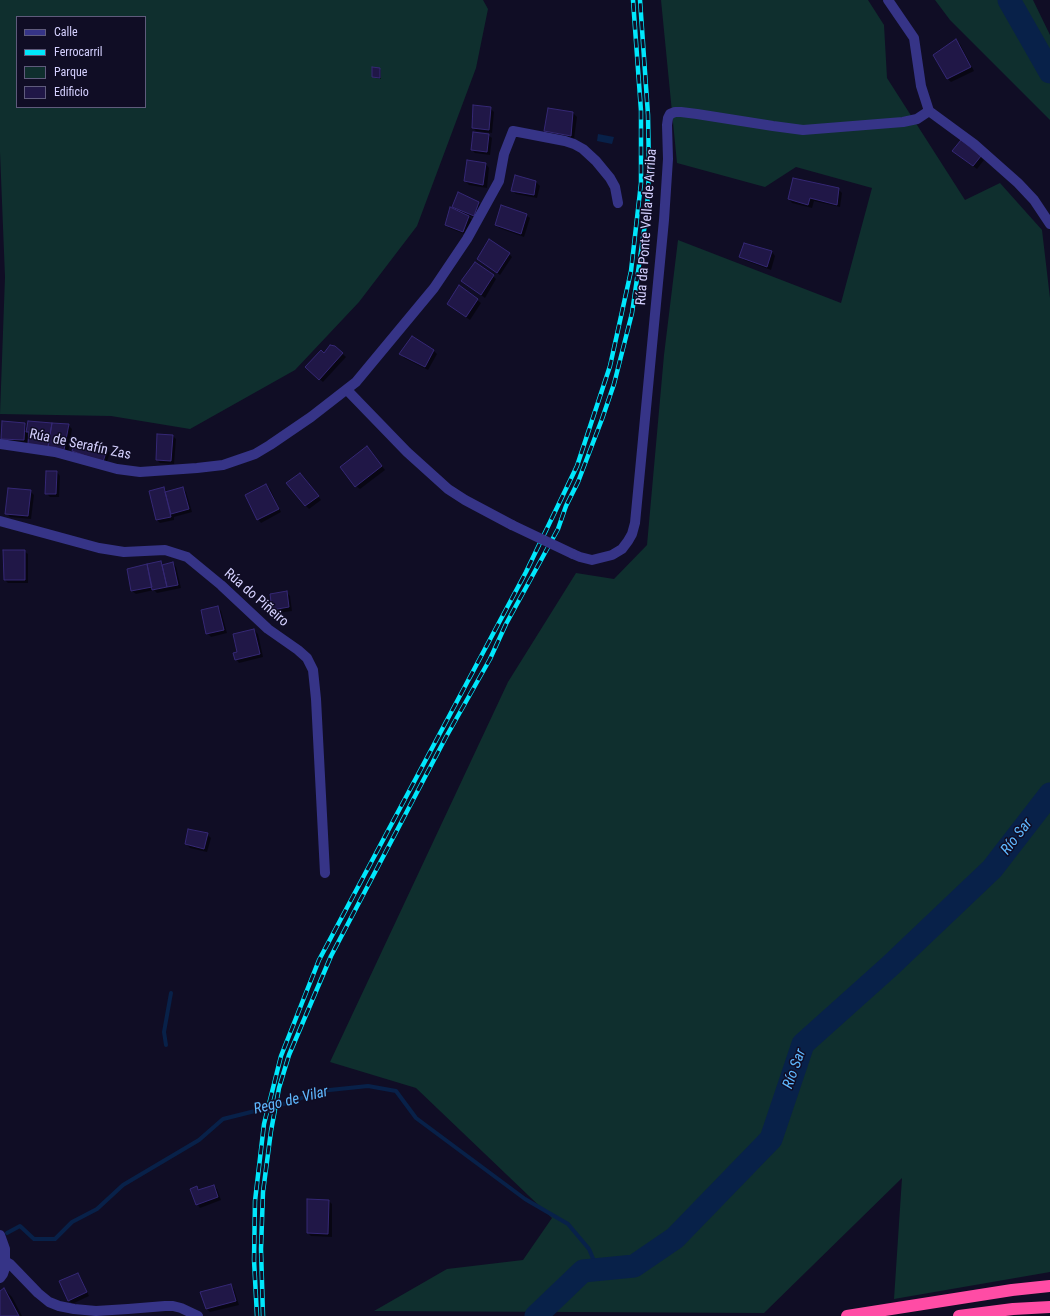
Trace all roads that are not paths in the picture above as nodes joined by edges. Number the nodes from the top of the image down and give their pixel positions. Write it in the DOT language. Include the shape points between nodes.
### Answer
graph roads {
  1 [pos="888,0"];
  2 [pos="929,111"];
  3 [pos="618,202"];
  4 [pos="1050,224"];
  5 [pos="347,390"];
  6 [pos="0,444"];
  7 [pos="0,522"];
  8 [pos="325,873"];
  9 [pos="0,1234"];
  10 [pos="2,1257"];
  11 [pos="0,1278"];
  12 [pos="1050,1286"];
  13 [pos="1050,1307"];
  14 [pos="198,1316"];
  15 [pos="847,1316"];
  16 [pos="959,1316"];
  1 -- 2 [label="street" via="914,38 921,86"];
  2 -- 4 [label="street" via="974,144 1018,183 1034,200"];
  2 -- 5 [label="street, Rúa da Ponte Vella de Arriba, bridge" via="917,119 903,122 803,130 681,112 670,114 665,213 635,523 628,541 622,549 612,555 592,560 580,557 465,500 448,489 407,452"];
  3 -- 5 [label="street, Rúa de Serafín Zas" via="610,178 583,149 566,141 513,132 504,154 499,181 467,239 434,288"];
  5 -- 6 [label="street, Rúa de Serafín Zas" via="270,446 223,465 128,471 55,452"];
  7 -- 8 [label="street, Rúa do Piñeiro" via="100,548 124,552 165,550 187,557 268,629 306,658 313,670 316,699"];
  9 -- 10 [label="street" via="5,1249"];
  10 -- 11 [label="street" via="5,1268"];
  10 -- 14 [label="street" via="48,1302 59,1306 96,1311 165,1306 181,1308"];
  12 -- 15 [label="highway"];
  13 -- 16 [label="highway"];
}
